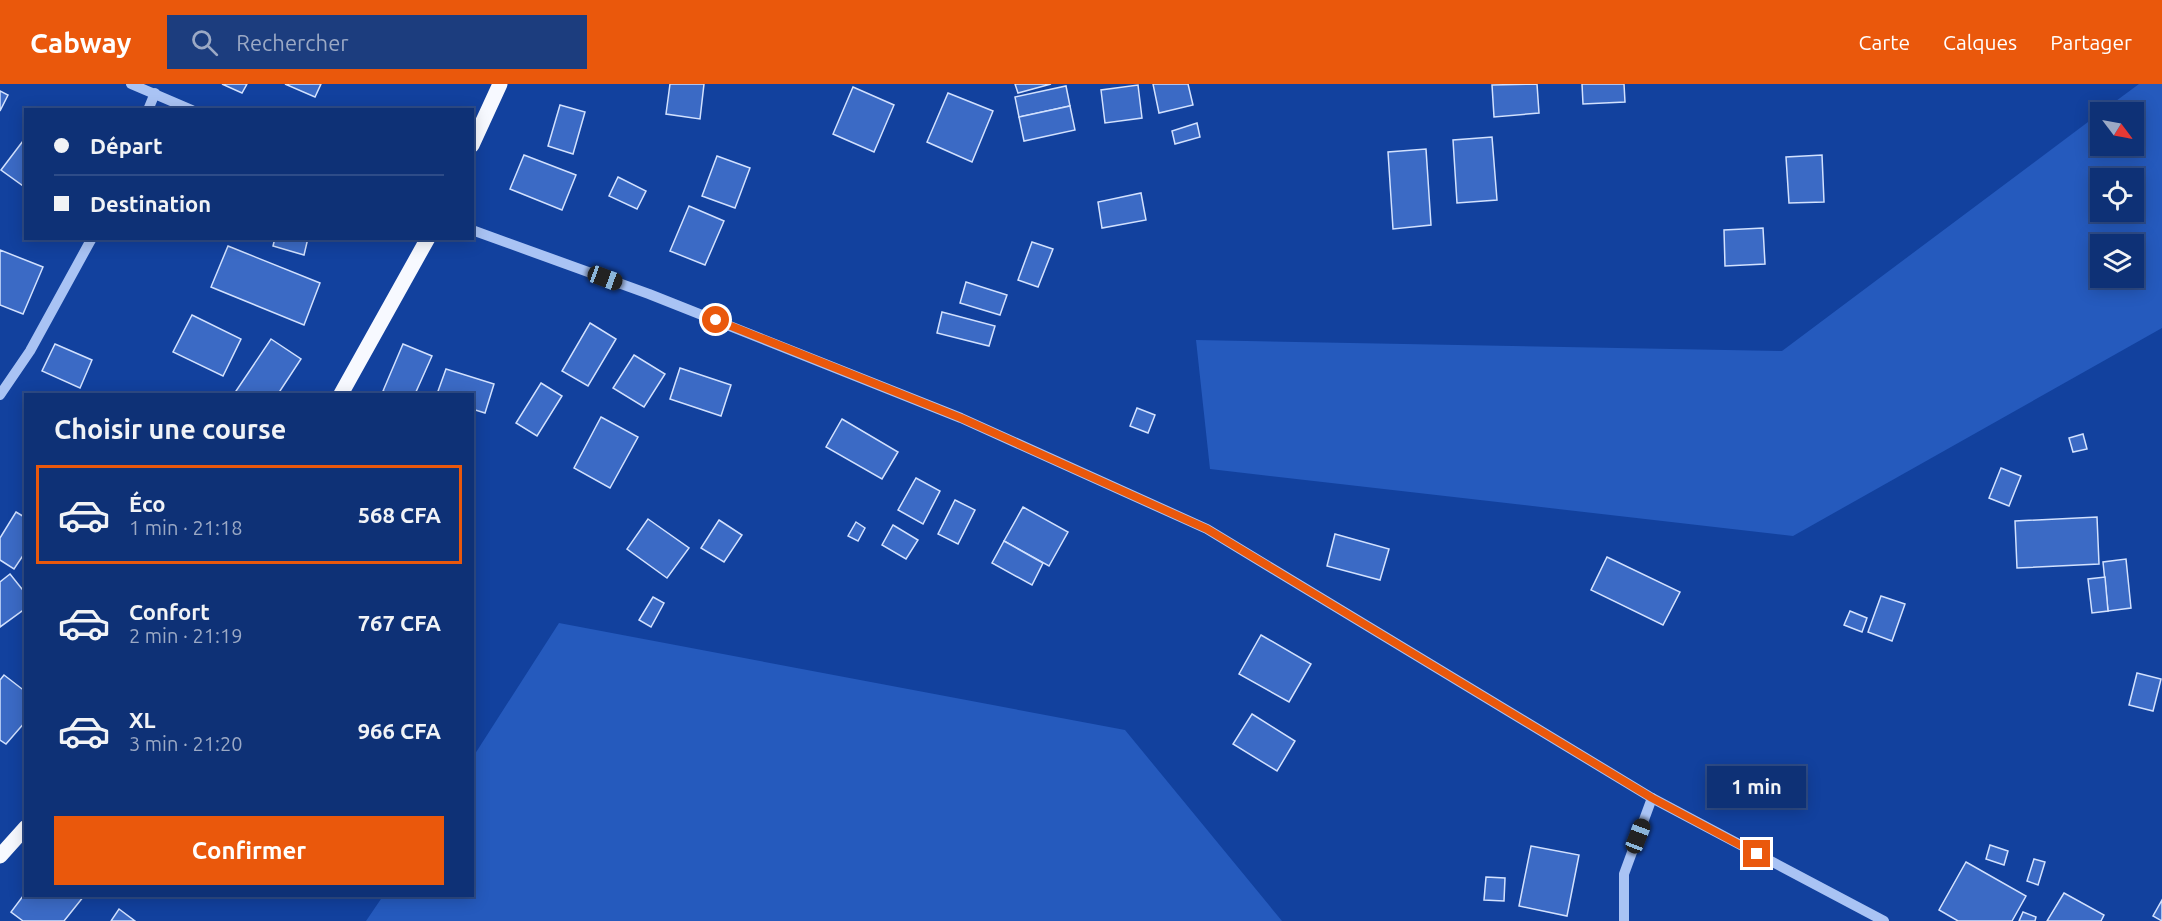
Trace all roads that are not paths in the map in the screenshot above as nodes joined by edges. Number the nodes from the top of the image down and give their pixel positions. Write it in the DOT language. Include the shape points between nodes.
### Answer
graph roads {
  1 [pos="131,84"];
  2 [pos="500,84"];
  3 [pos="155,93"];
  4 [pos="149,108"];
  5 [pos="188,108"];
  6 [pos="474,141"];
  7 [pos="474,231"];
  8 [pos="91,240"];
  9 [pos="427,240"];
  10 [pos="342,393"];
  11 [pos="0,395"];
  12 [pos="1652,798"];
  13 [pos="24,829"];
  14 [pos="0,856"];
  15 [pos="1624,921"];
  16 [pos="1884,921"];
  1 -- 3 [label="street"];
  2 -- 6 [label="main road"];
  3 -- 4 [label="street"];
  3 -- 5 [label="street"];
  7 -- 12 [label="street" via="650,294 961,418 1207,529"];
  8 -- 11 [label="street" via="30,351"];
  9 -- 10 [label="main road"];
  12 -- 15 [label="street" via="1624,874"];
  12 -- 16 [label="street"];
  13 -- 14 [label="main road"];
}
